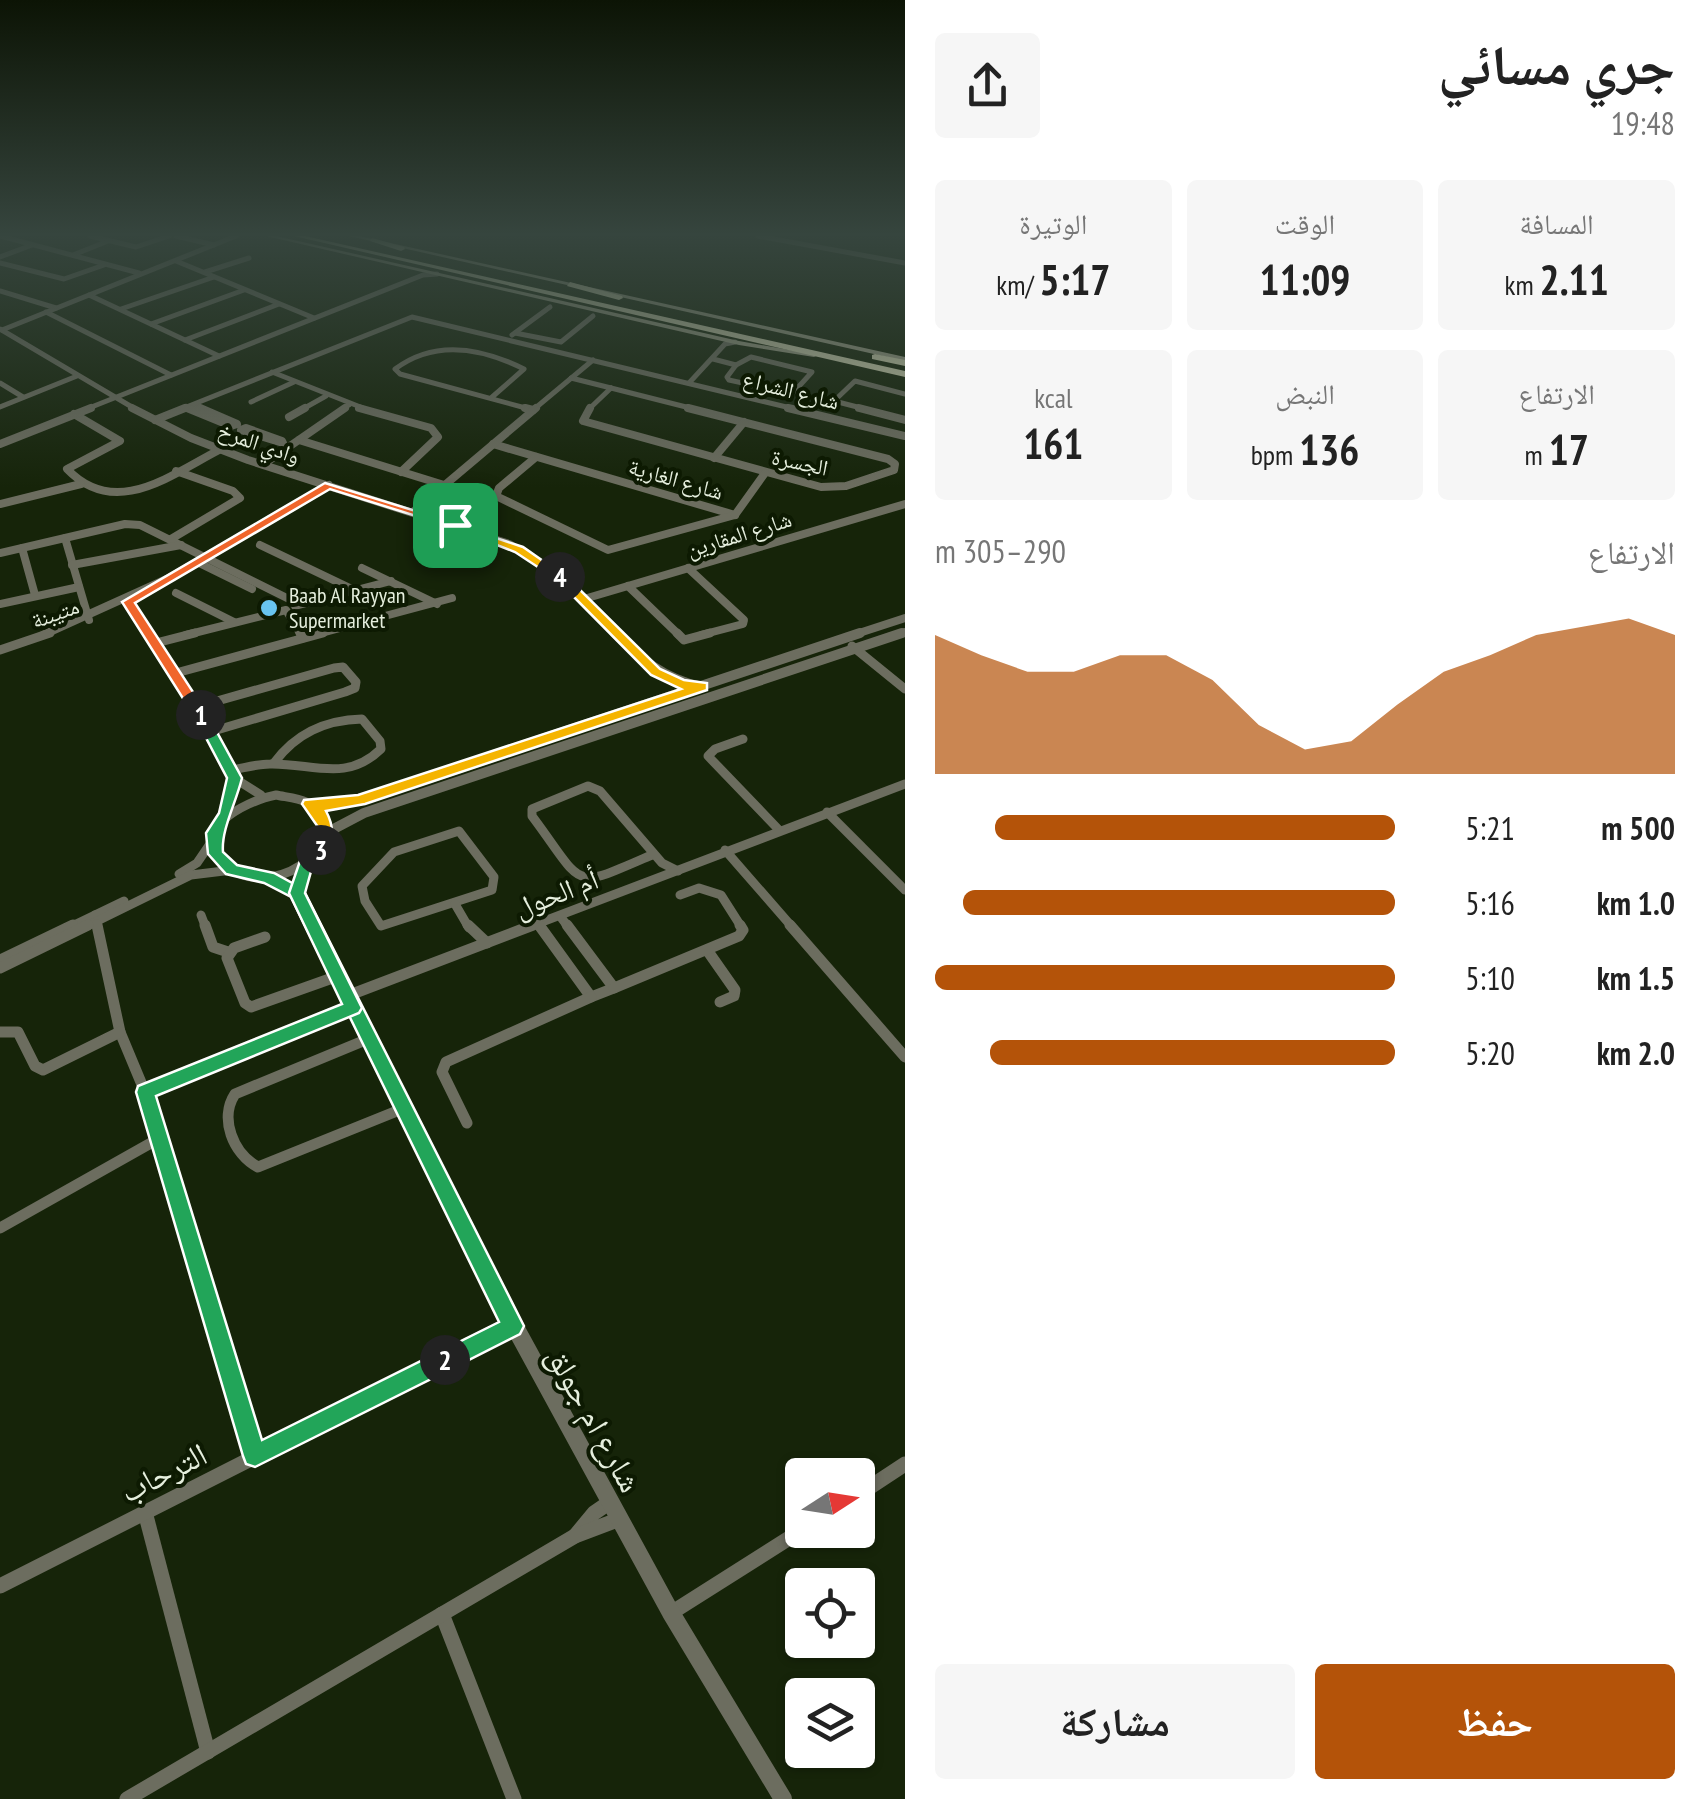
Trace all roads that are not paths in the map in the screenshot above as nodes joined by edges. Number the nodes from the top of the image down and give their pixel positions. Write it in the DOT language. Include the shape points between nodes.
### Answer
graph roads {
  1 [pos="25,320"];
  2 [pos="62,320"];
  3 [pos="143,320"];
  4 [pos="163,320"];
  5 [pos="237,320"];
  6 [pos="309,320"];
  7 [pos="402,320"];
  8 [pos="416,320"];
  9 [pos="532,320"];
  10 [pos="588,320"];
  11 [pos="632,320"];
  12 [pos="669,320"];
  13 [pos="705,320"];
  14 [pos="726,320"];
  15 [pos="152,324"];
  16 [pos="1,329"];
  17 [pos="515,333"];
  18 [pos="508,339"];
  19 [pos="185,340"];
  20 [pos="721,341"];
  21 [pos="219,356"];
  22 [pos="830,357"];
  23 [pos="593,360"];
  24 [pos="711,361"];
  25 [pos="905,361"];
  26 [pos="734,367"];
  27 [pos="272,372"];
  28 [pos="905,374"];
  29 [pos="171,375"];
  30 [pos="76,376"];
  31 [pos="571,378"];
  32 [pos="294,382"];
  33 [pos="0,383"];
  34 [pos="690,383"];
  35 [pos="611,388"];
  36 [pos="905,394"];
  37 [pos="326,396"];
  38 [pos="23,397"];
  39 [pos="112,398"];
  40 [pos="491,398"];
  41 [pos="250,402"];
  42 [pos="349,405"];
  43 [pos="190,406"];
  44 [pos="0,407"];
  45 [pos="533,410"];
  46 [pos="860,411"];
  47 [pos="74,414"];
  48 [pos="874,414"];
  49 [pos="289,417"];
  50 [pos="156,420"];
  51 [pos="222,420"];
  52 [pos="905,420"];
  53 [pos="744,422"];
  54 [pos="852,423"];
  55 [pos="867,427"];
  56 [pos="255,433"];
  57 [pos="905,436"];
  58 [pos="284,442"];
  59 [pos="0,444"];
  60 [pos="492,444"];
  61 [pos="219,450"];
  62 [pos="536,457"];
  63 [pos="714,458"];
  64 [pos="264,464"];
  65 [pos="175,471"];
  66 [pos="401,472"];
  67 [pos="765,473"];
  68 [pos="80,484"];
  69 [pos="329,485"];
  70 [pos="444,485"];
  71 [pos="496,496"];
  72 [pos="0,504"];
  73 [pos="903,507"];
  74 [pos="414,511"];
  75 [pos="736,514"];
  76 [pos="455,525"];
  77 [pos="66,538"];
  78 [pos="171,540"];
  79 [pos="182,544"];
  80 [pos="260,544"];
  81 [pos="22,548"];
  82 [pos="0,554"];
  83 [pos="203,561"];
  84 [pos="72,566"];
  85 [pos="362,568"];
  86 [pos="688,568"];
  87 [pos="391,581"];
  88 [pos="628,586"];
  89 [pos="79,587"];
  90 [pos="353,589"];
  91 [pos="176,592"];
  92 [pos="35,595"];
  93 [pos="452,598"];
  94 [pos="584,599"];
  95 [pos="128,602"];
  96 [pos="0,604"];
  97 [pos="438,604"];
  98 [pos="292,607"];
  99 [pos="905,618"];
  100 [pos="89,620"];
  101 [pos="235,622"];
  102 [pos="905,632"];
  103 [pos="848,637"];
  104 [pos="303,638"];
  105 [pos="156,643"];
  106 [pos="858,647"];
  107 [pos="0,650"];
  108 [pos="656,672"];
  109 [pos="176,673"];
  110 [pos="702,686"];
  111 [pos="905,689"];
  112 [pos="647,705"];
  113 [pos="196,707"];
  114 [pos="210,732"];
  115 [pos="743,739"];
  116 [pos="274,763"];
  117 [pos="233,784"];
  118 [pos="905,784"];
  119 [pos="267,796"];
  120 [pos="309,804"];
  121 [pos="828,812"];
  122 [pos="226,814"];
  123 [pos="780,830"];
  124 [pos="326,834"];
  125 [pos="213,840"];
  126 [pos="724,850"];
  127 [pos="654,854"];
  128 [pos="305,866"];
  129 [pos="232,870"];
  130 [pos="678,871"];
  131 [pos="268,878"];
  132 [pos="905,890"];
  133 [pos="297,893"];
  134 [pos="680,895"];
  135 [pos="455,904"];
  136 [pos="200,915"];
  137 [pos="560,916"];
  138 [pos="96,918"];
  139 [pos="538,924"];
  140 [pos="264,937"];
  141 [pos="487,943"];
  142 [pos="707,950"];
  143 [pos="228,952"];
  144 [pos="0,960"];
  145 [pos="0,968"];
  146 [pos="338,976"];
  147 [pos="614,988"];
  148 [pos="590,997"];
  149 [pos="350,1002"];
  150 [pos="720,1002"];
  151 [pos="0,1032"];
  152 [pos="120,1032"];
  153 [pos="368,1039"];
  154 [pos="905,1056"];
  155 [pos="145,1092"];
  156 [pos="402,1109"];
  157 [pos="467,1123"];
  158 [pos="158,1139"];
  159 [pos="0,1228"];
  160 [pos="513,1326"];
  161 [pos="255,1456"];
  162 [pos="905,1464"];
  163 [pos="875,1484"];
  164 [pos="610,1502"];
  165 [pos="145,1512"];
  166 [pos="620,1520"];
  167 [pos="576,1536"];
  168 [pos="785,1541"];
  169 [pos="0,1586"];
  170 [pos="671,1613"];
  171 [pos="442,1614"];
  172 [pos="208,1752"];
  173 [pos="127,1799"];
  174 [pos="514,1799"];
  175 [pos="784,1799"];
  1 -- 16 [label="street"];
  2 -- 29 [label="street"];
  3 -- 15 [label="street"];
  4 -- 15 [label="street"];
  5 -- 19 [label="street"];
  6 -- 21 [label="street"];
  7 -- 27 [label="street, شارع الشراع"];
  8 -- 18 [label="street, شارع الشراع"];
  9 -- 17 [label="street"];
  10 -- 17 [label="street" via="561,342"];
  11 -- 20 [label="main road"];
  12 -- 22 [label="highway"];
  13 -- 25 [label="highway"];
  14 -- 25 [label="main road"];
  15 -- 19 [label="street"];
  16 -- 30 [label="street, وادي المرخ"];
  17 -- 18 [label="street"];
  18 -- 23 [label="street, شارع الشراع"];
  19 -- 21 [label="street"];
  20 -- 22 [label="main road"];
  20 -- 24 [label="street"];
  21 -- 29 [label="street"];
  22 -- 28 [label="highway"];
  23 -- 31 [label="street"];
  23 -- 34 [label="street, شارع الشراع"];
  24 -- 26 [label="street"];
  24 -- 34 [label="street"];
  26 -- 26 [label="street" via="751,357 812,372 786,394 729,380"];
  27 -- 32 [label="street"];
  27 -- 43 [label="street, شارع الشراع"];
  29 -- 39 [label="street"];
  30 -- 38 [label="street"];
  30 -- 39 [label="street, وادي المرخ"];
  31 -- 35 [label="street, الجسرة"];
  31 -- 45 [label="street"];
  32 -- 37 [label="street"];
  32 -- 41 [label="street"];
  33 -- 38 [label="street"];
  34 -- 54 [label="street, شارع الشراع"];
  35 -- 53 [label="street, الجسرة"];
  35 -- 63 [label="street, الجسرة" via="583,421"];
  36 -- 46 [label="street" via="851,382 834,402"];
  37 -- 42 [label="street"];
  37 -- 49 [label="street"];
  38 -- 44 [label="street"];
  39 -- 47 [label="street"];
  39 -- 50 [label="street, وادي المرخ"];
  40 -- 40 [label="street" via="524,369 448,347 395,369"];
  40 -- 45 [label="street"];
  42 -- 58 [label="street"];
  42 -- 66 [label="street" via="437,433"];
  43 -- 50 [label="street, شارع الشراع"];
  43 -- 51 [label="street"];
  45 -- 60 [label="street"];
  46 -- 48 [label="street"];
  46 -- 54 [label="street"];
  47 -- 59 [label="street"];
  47 -- 68 [label="street" via="120,441 66,469"];
  48 -- 52 [label="street"];
  48 -- 55 [label="street"];
  50 -- 61 [label="street, وادي المرخ"];
  53 -- 63 [label="street, الجسرة"];
  53 -- 67 [label="street, الجسرة" via="895,464 894,470 834,488"];
  54 -- 55 [label="street, شارع الشراع"];
  55 -- 57 [label="street, شارع الشراع"];
  56 -- 58 [label="street"];
  58 -- 64 [label="street"];
  58 -- 66 [label="street"];
  60 -- 62 [label="street, شارع الغارية"];
  60 -- 70 [label="street"];
  61 -- 64 [label="street, وادي المرخ"];
  61 -- 65 [label="street"];
  62 -- 71 [label="street"];
  62 -- 75 [label="street, شارع الغارية"];
  63 -- 67 [label="street, الجسرة"];
  64 -- 69 [label="street, وادي المرخ"];
  65 -- 68 [label="street" via="112,496"];
  65 -- 78 [label="street" via="240,498"];
  66 -- 70 [label="street"];
  67 -- 75 [label="street"];
  68 -- 72 [label="street"];
  69 -- 74 [label="street, وادي المرخ"];
  69 -- 83 [label="street, متيبنة"];
  70 -- 74 [label="street"];
  71 -- 75 [label="street, شارع الغارية" via="608,550"];
  71 -- 76 [label="street"];
  73 -- 86 [label="street, شارع المقارين"];
  74 -- 76 [label="street, وادي المرخ"];
  76 -- 94 [label="street, وادي المرخ" via="526,553"];
  77 -- 78 [label="street" via="134,524"];
  77 -- 81 [label="street"];
  77 -- 84 [label="street"];
  78 -- 79 [label="street"];
  79 -- 83 [label="street"];
  79 -- 84 [label="street"];
  80 -- 90 [label="street"];
  81 -- 82 [label="street"];
  81 -- 92 [label="street"];
  83 -- 95 [label="street, متيبنة"];
  83 -- 98 [label="street"];
  84 -- 89 [label="street"];
  85 -- 87 [label="street"];
  86 -- 88 [label="street, شارع المقارين"];
  86 -- 88 [label="street" via="743,624 684,640"];
  87 -- 90 [label="street"];
  87 -- 97 [label="street"];
  88 -- 94 [label="street, شارع المقارين"];
  89 -- 92 [label="street"];
  89 -- 100 [label="street"];
  90 -- 98 [label="street"];
  91 -- 101 [label="street"];
  92 -- 96 [label="street"];
  93 -- 97 [label="street"];
  94 -- 108 [label="street, وادي المرخ"];
  95 -- 100 [label="street, متيبنة"];
  95 -- 105 [label="street"];
  97 -- 104 [label="street"];
  98 -- 101 [label="street"];
  98 -- 104 [label="street"];
  99 -- 103 [label="street"];
  100 -- 107 [label="street, متيبنة"];
  101 -- 105 [label="street"];
  102 -- 106 [label="street"];
  103 -- 106 [label="street"];
  103 -- 110 [label="street"];
  104 -- 109 [label="street"];
  105 -- 109 [label="street"];
  106 -- 111 [label="street"];
  106 -- 124 [label="street" via="364,813"];
  108 -- 110 [label="street, وادي المرخ"];
  108 -- 112 [label="street" via="662,687"];
  109 -- 113 [label="street"];
  110 -- 112 [label="street"];
  112 -- 120 [label="street" via="359,800"];
  113 -- 114 [label="street"];
  113 -- 114 [label="street" via="334,668 343,667 356,682 345,692"];
  114 -- 117 [label="street"];
  115 -- 123 [label="street" via="708,756"];
  116 -- 116 [label="street" via="336,771 374,757 380,740 362,719 345,718 294,739"];
  116 -- 117 [label="street"];
  117 -- 119 [label="street"];
  117 -- 122 [label="street"];
  118 -- 121 [label="street, أم الحول"];
  119 -- 120 [label="street"];
  119 -- 122 [label="street"];
  120 -- 124 [label="street"];
  121 -- 123 [label="street, أم الحول"];
  121 -- 132 [label="street"];
  122 -- 125 [label="street"];
  123 -- 126 [label="street, أم الحول"];
  124 -- 128 [label="street"];
  125 -- 129 [label="street"];
  125 -- 138 [label="street" via="188,870"];
  126 -- 130 [label="street, أم الحول"];
  126 -- 154 [label="street"];
  127 -- 127 [label="street" via="595,787 532,809 587,881"];
  127 -- 130 [label="street"];
  128 -- 131 [label="street"];
  128 -- 133 [label="street"];
  129 -- 131 [label="street"];
  129 -- 138 [label="street" via="191,875"];
  130 -- 137 [label="street, أم الحول"];
  131 -- 133 [label="street"];
  133 -- 146 [label="street, شارع ام جولق"];
  134 -- 142 [label="street" via="712,890 737,917 743,930 738,936"];
  135 -- 135 [label="street" via="495,884 459,830 394,852 362,886 381,926"];
  135 -- 141 [label="street" via="473,934"];
  136 -- 143 [label="street" via="213,947"];
  137 -- 139 [label="street, أم الحول"];
  137 -- 147 [label="street"];
  138 -- 144 [label="street"];
  138 -- 145 [label="street"];
  138 -- 152 [label="street"];
  139 -- 141 [label="street, أم الحول"];
  139 -- 148 [label="street"];
  140 -- 143 [label="street"];
  141 -- 149 [label="street, أم الحول"];
  142 -- 147 [label="street"];
  142 -- 150 [label="street" via="735,990"];
  143 -- 146 [label="street" via="251,1007"];
  146 -- 149 [label="street, شارع ام جولق"];
  147 -- 148 [label="street"];
  148 -- 157 [label="street" via="446,1062 442,1072"];
  149 -- 153 [label="street, شارع ام جولق"];
  149 -- 155 [label="street, أم الحول"];
  151 -- 152 [label="street" via="18,1032 35,1066 44,1070"];
  152 -- 155 [label="street"];
  153 -- 156 [label="street, شارع ام جولق"];
  153 -- 156 [label="street" via="235,1094 226,1114 243,1158 258,1168"];
  155 -- 158 [label="street"];
  156 -- 160 [label="street, شارع ام جولق"];
  158 -- 159 [label="street"];
  158 -- 161 [label="street"];
  160 -- 161 [label="street, الترحاب"];
  160 -- 164 [label="street, شارع ام جولق"];
  161 -- 165 [label="street, الترحاب"];
  162 -- 163 [label="street"];
  164 -- 166 [label="street, شارع ام جولق"];
  164 -- 167 [label="street"];
  165 -- 169 [label="street, الترحاب"];
  165 -- 172 [label="street"];
  166 -- 167 [label="street"];
  166 -- 170 [label="street, شارع ام جولق"];
  167 -- 171 [label="street"];
  168 -- 170 [label="street"];
  170 -- 175 [label="street, شارع ام جولق"];
  171 -- 172 [label="street"];
  171 -- 174 [label="street"];
  172 -- 173 [label="street"];
}
